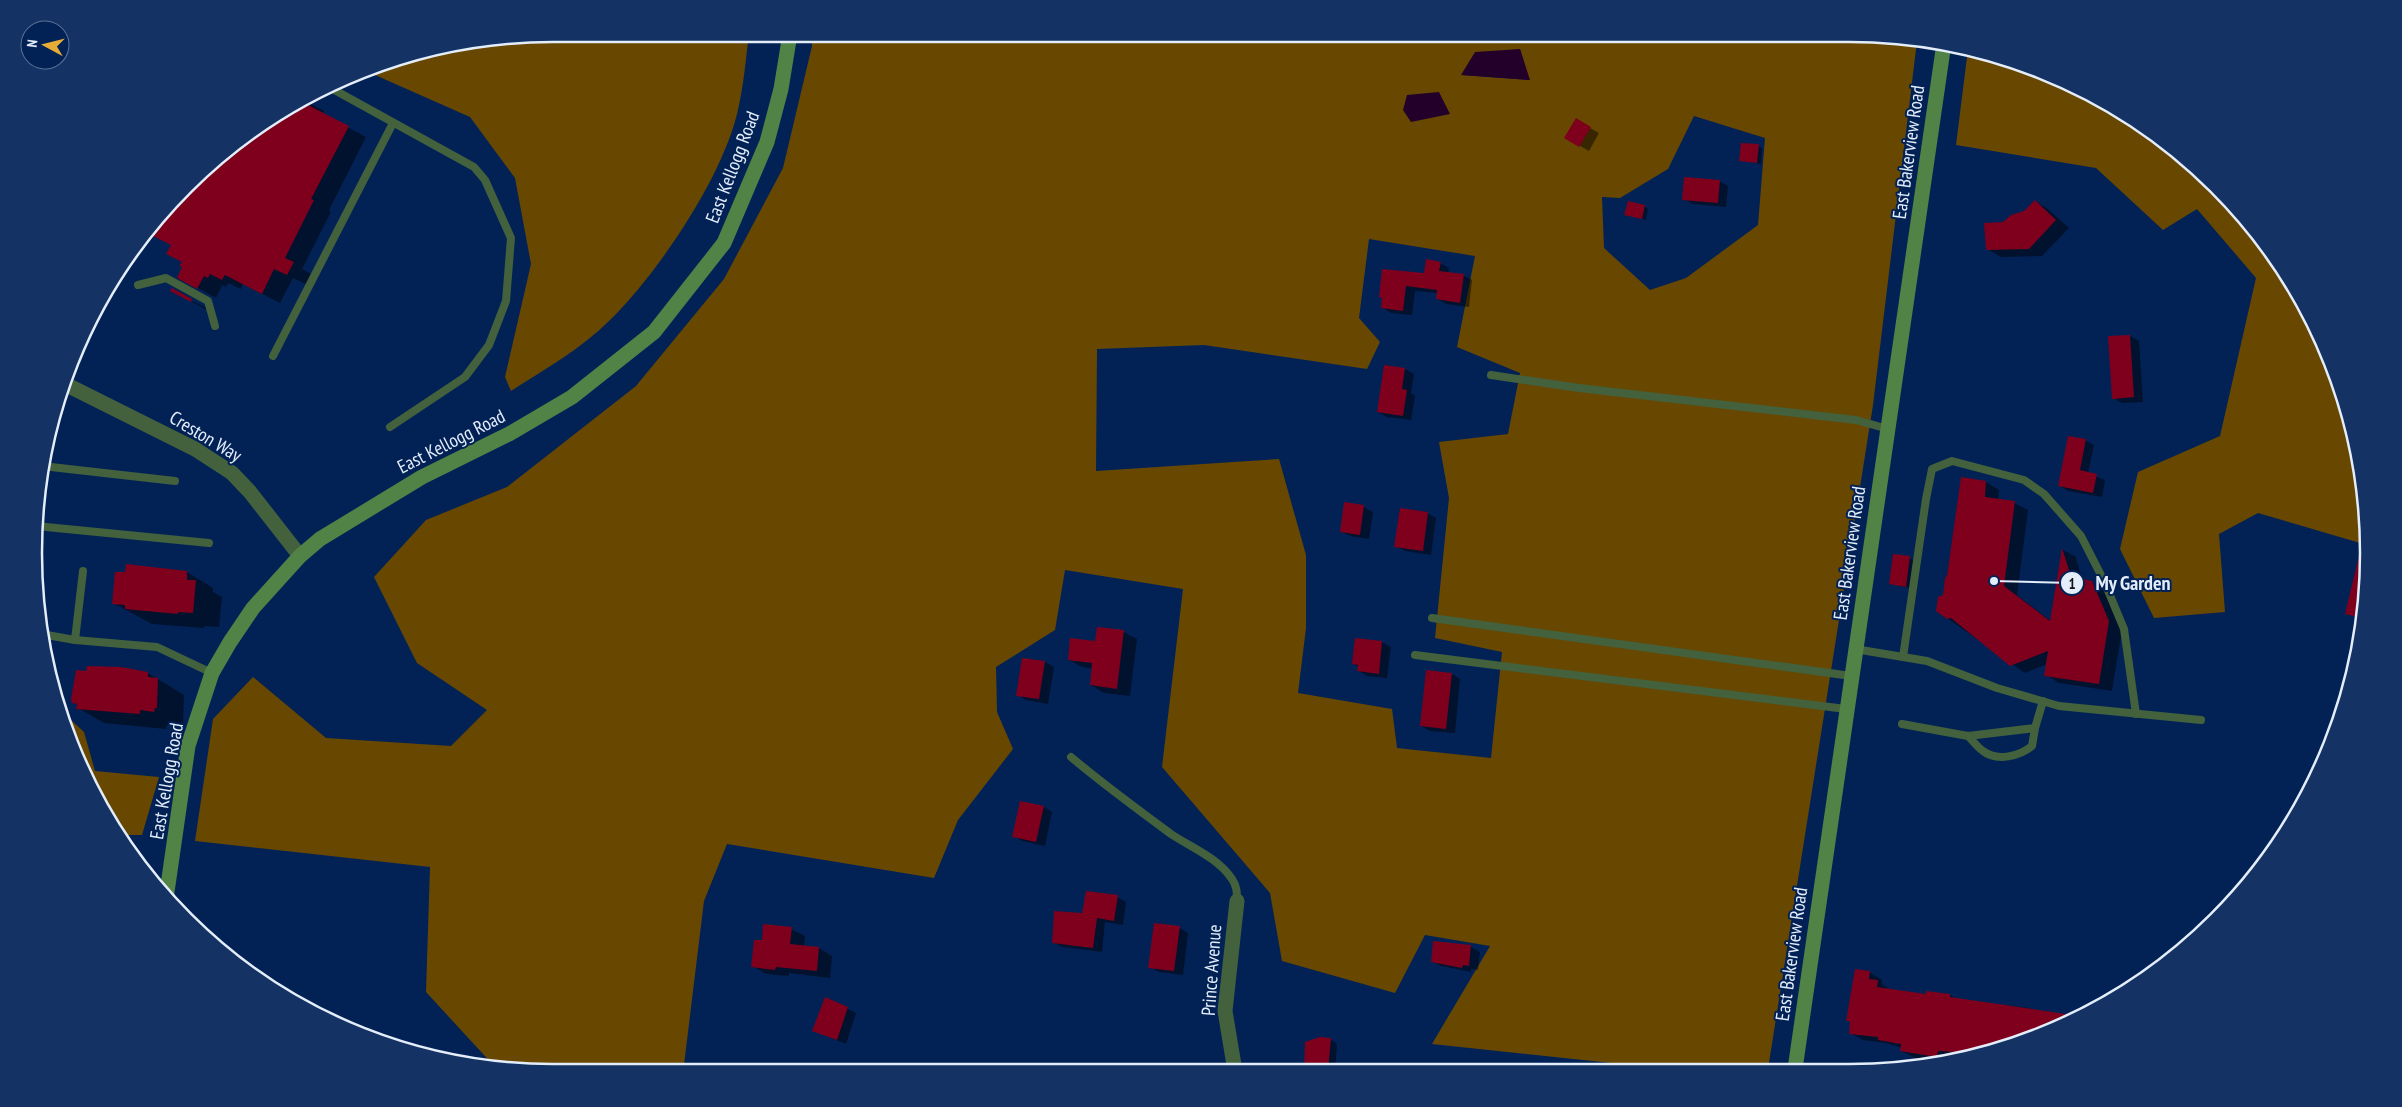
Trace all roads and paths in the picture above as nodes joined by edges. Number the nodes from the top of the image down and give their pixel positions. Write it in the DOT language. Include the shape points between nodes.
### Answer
graph roads {
  1 [pos="789,42"];
  2 [pos="1943,51"];
  3 [pos="335,91"];
  4 [pos="393,123"];
  5 [pos="138,285"];
  6 [pos="215,326"];
  7 [pos="273,356"];
  8 [pos="1491,375"];
  9 [pos="71,387"];
  10 [pos="390,427"];
  11 [pos="1888,429"];
  12 [pos="50,467"];
  13 [pos="175,481"];
  14 [pos="44,527"];
  15 [pos="210,544"];
  16 [pos="300,556"];
  17 [pos="83,571"];
  18 [pos="1432,618"];
  19 [pos="49,635"];
  20 [pos="75,640"];
  21 [pos="1855,650"];
  22 [pos="1415,655"];
  23 [pos="1903,657"];
  24 [pos="212,673"];
  25 [pos="1851,676"];
  26 [pos="2043,701"];
  27 [pos="1846,709"];
  28 [pos="2136,714"];
  29 [pos="2201,720"];
  30 [pos="1902,724"];
  31 [pos="2035,728"];
  32 [pos="1968,736"];
  33 [pos="1071,757"];
  34 [pos="168,888"];
  35 [pos="1236,901"];
  36 [pos="1233,1064"];
  37 [pos="1796,1064"];
  1 -- 16 [label="street, East Kellogg Road" via="767,142 724,243 654,332 572,397 509,434 422,477 336,528"];
  2 -- 11 [label="street, East Bakerview Road"];
  3 -- 4 [label="lane"];
  4 -- 7 [label="lane"];
  4 -- 10 [label="lane" via="474,168 486,180 511,238 506,301 488,345 465,377"];
  5 -- 6 [label="lane" via="166,278 208,301"];
  8 -- 11 [label="lane" via="1856,420"];
  9 -- 16 [label="street, Creston Way" via="195,449 232,473"];
  11 -- 21 [label="street, East Bakerview Road"];
  12 -- 13 [label="lane"];
  14 -- 15 [label="lane"];
  16 -- 24 [label="street, East Kellogg Road" via="254,608"];
  17 -- 20 [label="lane"];
  18 -- 25 [label="lane"];
  19 -- 20 [label="lane"];
  20 -- 24 [label="lane" via="157,647"];
  21 -- 23 [label="lane"];
  21 -- 25 [label="street, East Bakerview Road"];
  22 -- 27 [label="lane"];
  23 -- 26 [label="lane" via="1927,661"];
  23 -- 28 [label="lane" via="1932,468 1952,461 2024,480 2044,494 2081,536 2124,629"];
  24 -- 34 [label="street, East Kellogg Road" via="188,746"];
  25 -- 27 [label="street, East Bakerview Road"];
  26 -- 28 [label="lane" via="2059,706"];
  26 -- 31 [label="lane"];
  27 -- 37 [label="street, East Bakerview Road"];
  28 -- 29 [label="lane"];
  30 -- 32 [label="lane"];
  31 -- 32 [label="lane"];
  31 -- 32 [label="lane" via="2032,746 2021,755 2001,757 1984,752"];
  33 -- 35 [label="lane" via="1114,792 1214,860 1237,888"];
  35 -- 36 [label="street, Prince Avenue" via="1225,1011"];
}
